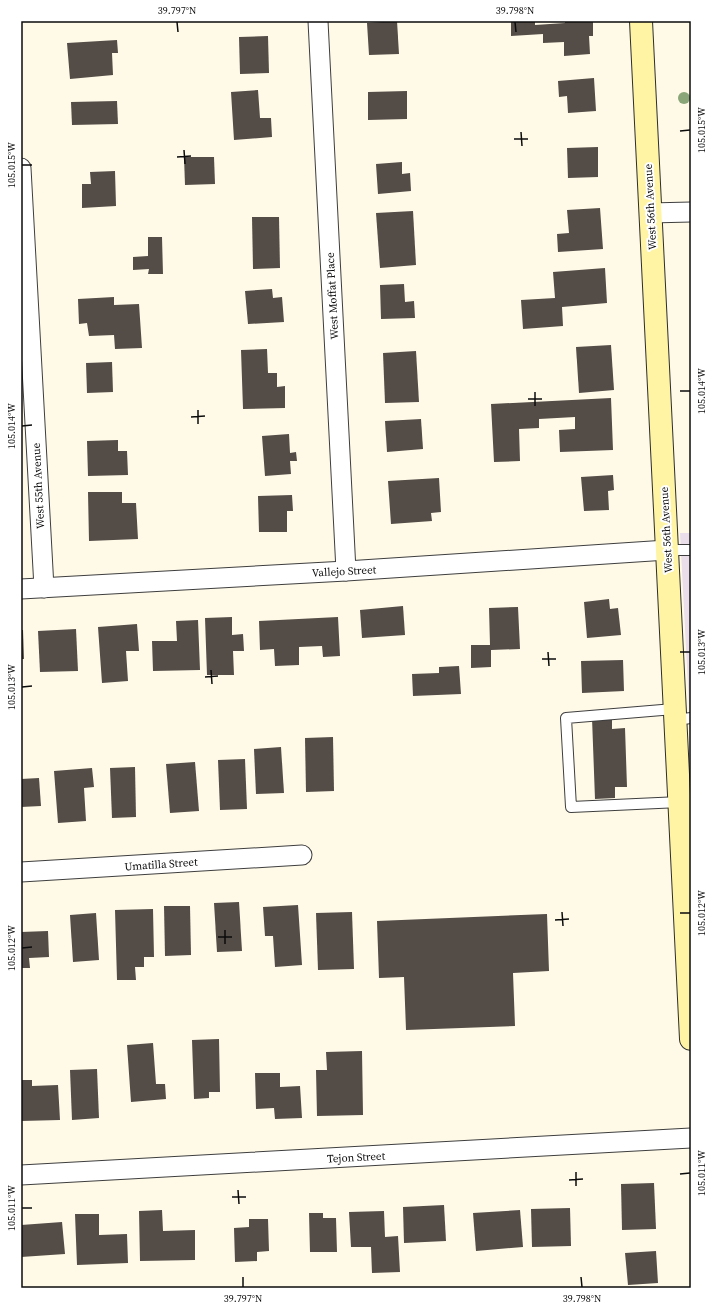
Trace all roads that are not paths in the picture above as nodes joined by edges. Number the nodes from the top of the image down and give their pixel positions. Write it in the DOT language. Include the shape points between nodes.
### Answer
graph roads {
  1 [pos="318,21"];
  2 [pos="641,21"];
  3 [pos="21,168"];
  4 [pos="691,212"];
  5 [pos="650,213"];
  6 [pos="667,550"];
  7 [pos="691,550"];
  8 [pos="346,571"];
  9 [pos="44,588"];
  10 [pos="21,590"];
  11 [pos="680,715"];
  12 [pos="680,802"];
  13 [pos="302,855"];
  14 [pos="21,872"];
  15 [pos="691,1039"];
  16 [pos="691,1138"];
  17 [pos="21,1175"];
  1 -- 8 [label="street, West Moffat Place"];
  2 -- 5 [label="street, West 56th Avenue"];
  3 -- 9 [label="street, West 55th Avenue"];
  4 -- 5 [label="street"];
  5 -- 6 [label="street, West 56th Avenue"];
  6 -- 7 [label="lane"];
  6 -- 8 [label="street, Vallejo Street"];
  6 -- 11 [label="street, West 56th Avenue"];
  8 -- 9 [label="street, Vallejo Street"];
  9 -- 10 [label="street, Vallejo Street"];
  11 -- 12 [label="street, West 56th Avenue"];
  11 -- 12 [label="lane" via="566,718 571,807"];
  12 -- 15 [label="street, West 56th Avenue"];
  13 -- 14 [label="street, Umatilla Street"];
  16 -- 17 [label="street, Tejon Street"];
}
